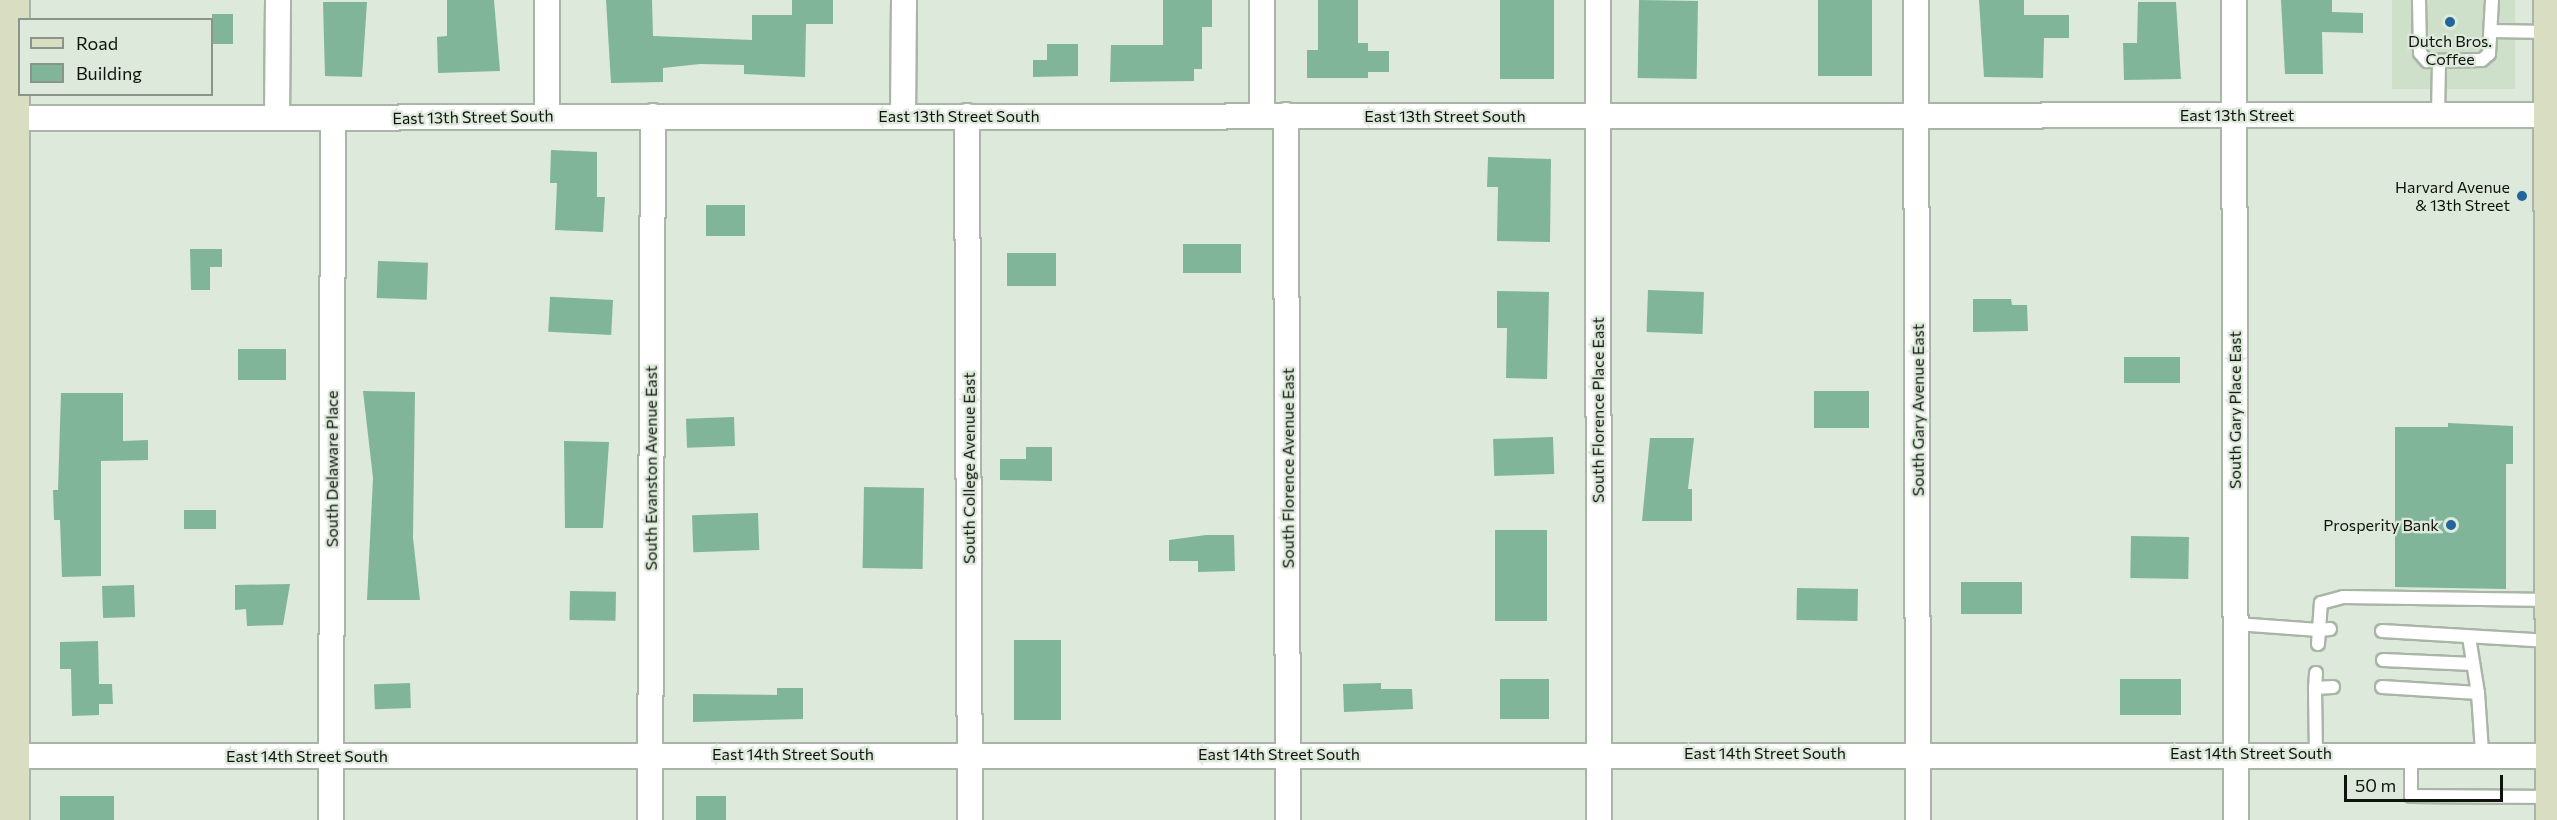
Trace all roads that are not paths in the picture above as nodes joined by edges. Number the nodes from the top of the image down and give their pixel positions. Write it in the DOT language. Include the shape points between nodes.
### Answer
graph roads {
  1 [pos="12,0"];
  2 [pos="278,0"];
  3 [pos="547,0"];
  4 [pos="904,0"];
  5 [pos="1262,0"];
  6 [pos="1598,0"];
  7 [pos="1916,0"];
  8 [pos="2234,0"];
  9 [pos="2419,0"];
  10 [pos="2492,0"];
  11 [pos="2550,16"];
  12 [pos="2492,31"];
  13 [pos="2439,61"];
  14 [pos="2553,71"];
  15 [pos="1262,115"];
  16 [pos="1286,115"];
  17 [pos="2235,115"];
  18 [pos="2438,115"];
  19 [pos="2553,115"];
  20 [pos="547,116"];
  21 [pos="653,116"];
  22 [pos="903,116"];
  23 [pos="967,116"];
  24 [pos="6,117"];
  25 [pos="277,117"];
  26 [pos="1917,117"];
  27 [pos="333,118"];
  28 [pos="1598,118"];
  29 [pos="2554,176"];
  30 [pos="2554,262"];
  31 [pos="2554,364"];
  32 [pos="5,437"];
  33 [pos="2554,453"];
  34 [pos="2551,600"];
  35 [pos="2236,624"];
  36 [pos="2325,629"];
  37 [pos="2382,630"];
  38 [pos="2469,637"];
  39 [pos="2552,641"];
  40 [pos="2318,644"];
  41 [pos="2383,660"];
  42 [pos="2473,664"];
  43 [pos="2316,673"];
  44 [pos="2333,687"];
  45 [pos="2382,687"];
  46 [pos="2315,688"];
  47 [pos="2478,693"];
  48 [pos="2482,752"];
  49 [pos="970,753"];
  50 [pos="1598,753"];
  51 [pos="1918,753"];
  52 [pos="2236,753"];
  53 [pos="2411,753"];
  54 [pos="650,754"];
  55 [pos="1288,754"];
  56 [pos="2316,754"];
  57 [pos="2554,755"];
  58 [pos="6,756"];
  59 [pos="331,756"];
  60 [pos="2552,809"];
  61 [pos="12,820"];
  62 [pos="331,820"];
  63 [pos="650,820"];
  64 [pos="970,820"];
  65 [pos="1288,820"];
  66 [pos="1599,820"];
  67 [pos="1918,820"];
  68 [pos="2236,820"];
  1 -- 24 [label="main road"];
  2 -- 25 [label="street"];
  3 -- 20 [label="street"];
  4 -- 22 [label="street"];
  5 -- 15 [label="street"];
  6 -- 28 [label="street, South Florence Place East"];
  7 -- 26 [label="street, South Gary Avenue East"];
  8 -- 17 [label="street, South Gary Place East"];
  9 -- 13 [label="lane" via="2420,53 2427,61"];
  10 -- 12 [label="lane"];
  11 -- 12 [label="lane"];
  11 -- 14 [label="main road"];
  12 -- 13 [label="lane" via="2489,54 2482,60"];
  13 -- 18 [label="lane"];
  14 -- 19 [label="main road"];
  15 -- 16 [label="street, East 13th Street South"];
  15 -- 23 [label="street, East 13th Street South"];
  16 -- 28 [label="street, East 13th Street South"];
  16 -- 55 [label="street, South Florence Avenue East"];
  17 -- 18 [label="street, East 13th Street"];
  17 -- 26 [label="street, East 13th Street"];
  17 -- 35 [label="street, South Gary Place East"];
  18 -- 19 [label="street, East 13th Street"];
  19 -- 29 [label="main road"];
  20 -- 21 [label="street, East 13th Street South"];
  20 -- 27 [label="street, East 13th Street South"];
  21 -- 22 [label="street, East 13th Street South"];
  21 -- 54 [label="street, South Evanston Avenue East"];
  22 -- 23 [label="street, East 13th Street South"];
  23 -- 49 [label="street, South College Avenue East"];
  24 -- 25 [label="street, East 13th Street South"];
  24 -- 32 [label="main road"];
  25 -- 27 [label="street, East 13th Street South"];
  26 -- 28 [label="street, East 13th Street South"];
  26 -- 51 [label="street, South Gary Avenue East"];
  27 -- 59 [label="street, South Delaware Place"];
  28 -- 50 [label="street, South Florence Place East"];
  29 -- 30 [label="main road"];
  30 -- 31 [label="main road"];
  31 -- 33 [label="main road"];
  32 -- 58 [label="main road"];
  33 -- 34 [label="main road"];
  34 -- 36 [label="lane" via="2343,597 2321,603"];
  34 -- 39 [label="main road"];
  35 -- 36 [label="lane"];
  35 -- 52 [label="street, South Gary Place East"];
  36 -- 40 [label="lane"];
  37 -- 38 [label="lane"];
  38 -- 39 [label="lane"];
  38 -- 42 [label="lane"];
  39 -- 57 [label="main road"];
  41 -- 42 [label="lane"];
  42 -- 47 [label="lane"];
  43 -- 46 [label="lane"];
  44 -- 46 [label="lane"];
  45 -- 47 [label="lane"];
  46 -- 56 [label="lane"];
  47 -- 48 [label="lane"];
  48 -- 53 [label="street, East 14th Street South"];
  48 -- 57 [label="street, East 14th Street South"];
  49 -- 54 [label="street, East 14th Street South"];
  49 -- 55 [label="street, East 14th Street South"];
  49 -- 64 [label="street, South College Avenue East"];
  50 -- 51 [label="street, East 14th Street South"];
  50 -- 55 [label="street, East 14th Street South"];
  50 -- 66 [label="street, South Florence Place East"];
  51 -- 52 [label="street, East 14th Street South"];
  51 -- 67 [label="street, South Gary Avenue East"];
  52 -- 56 [label="street, East 14th Street South"];
  52 -- 68 [label="street, South Gary Place East"];
  53 -- 56 [label="street, East 14th Street South"];
  53 -- 60 [label="lane" via="2411,796"];
  54 -- 59 [label="street, East 14th Street South"];
  54 -- 63 [label="street, South Evanston Avenue East"];
  55 -- 65 [label="street, South Florence Avenue East"];
  57 -- 60 [label="main road"];
  58 -- 59 [label="street, East 14th Street South"];
  58 -- 61 [label="main road"];
  59 -- 62 [label="street, South Delaware Place"];
}
